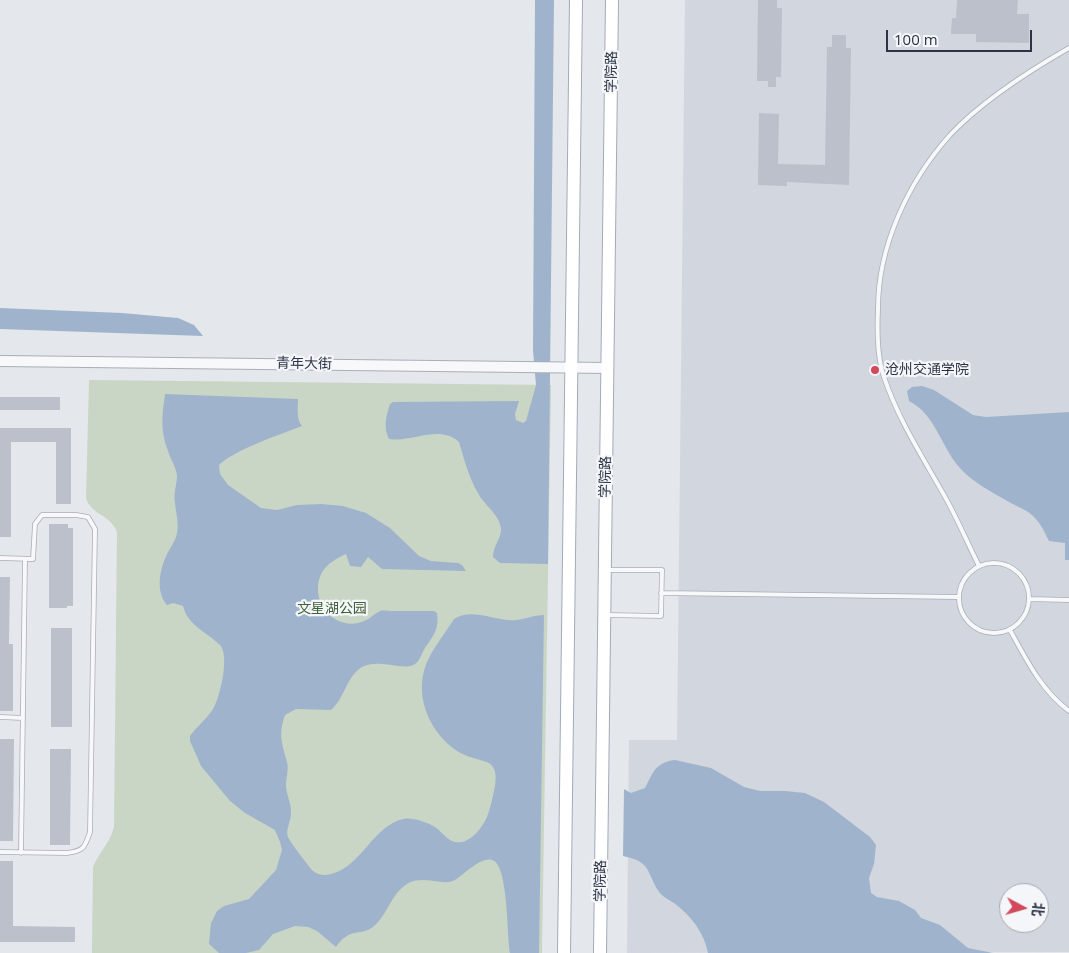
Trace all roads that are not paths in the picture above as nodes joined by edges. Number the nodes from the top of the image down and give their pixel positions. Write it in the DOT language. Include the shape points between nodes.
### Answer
graph roads {
  1 [pos="576,0"];
  2 [pos="612,0"];
  3 [pos="1069,48"];
  4 [pos="0,361"];
  5 [pos="572,368"];
  6 [pos="608,368"];
  7 [pos="0,558"];
  8 [pos="25,559"];
  9 [pos="979,566"];
  10 [pos="605,570"];
  11 [pos="661,593"];
  12 [pos="959,598"];
  13 [pos="1029,599"];
  14 [pos="1069,600"];
  15 [pos="605,615"];
  16 [pos="1010,630"];
  17 [pos="1069,711"];
  18 [pos="0,717"];
  19 [pos="23,718"];
  20 [pos="0,852"];
  21 [pos="22,852"];
  22 [pos="564,953"];
  23 [pos="600,953"];
  1 -- 5 [label="main road"];
  2 -- 6 [label="main road, 学院路"];
  3 -- 9 [label="lane" via="1033,68 987,102 951,135 919,176 898,216 886,251 878,293 877,331 883,375 900,416"];
  4 -- 5 [label="street, 青年大街"];
  5 -- 6 [label="street, 青年大街"];
  5 -- 22 [label="main road"];
  6 -- 10 [label="main road, 学院路"];
  7 -- 8 [label="lane"];
  8 -- 19 [label="lane"];
  8 -- 21 [label="lane" via="33,559 34,524 42,515 88,517 95,529 90,832 85,846 78,852"];
  9 -- 12 [label="lane" via="964,580"];
  9 -- 13 [label="lane" via="992,562 1012,567 1026,582"];
  10 -- 11 [label="lane" via="662,570"];
  10 -- 15 [label="main road, 学院路"];
  11 -- 12 [label="lane"];
  11 -- 15 [label="lane" via="661,616"];
  12 -- 16 [label="lane" via="962,613 976,628 989,633"];
  13 -- 14 [label="lane"];
  13 -- 16 [label="lane" via="1025,616"];
  15 -- 23 [label="main road, 学院路"];
  16 -- 17 [label="lane" via="1036,676 1056,701"];
  18 -- 19 [label="lane"];
  19 -- 21 [label="lane"];
  20 -- 21 [label="lane"];
}
